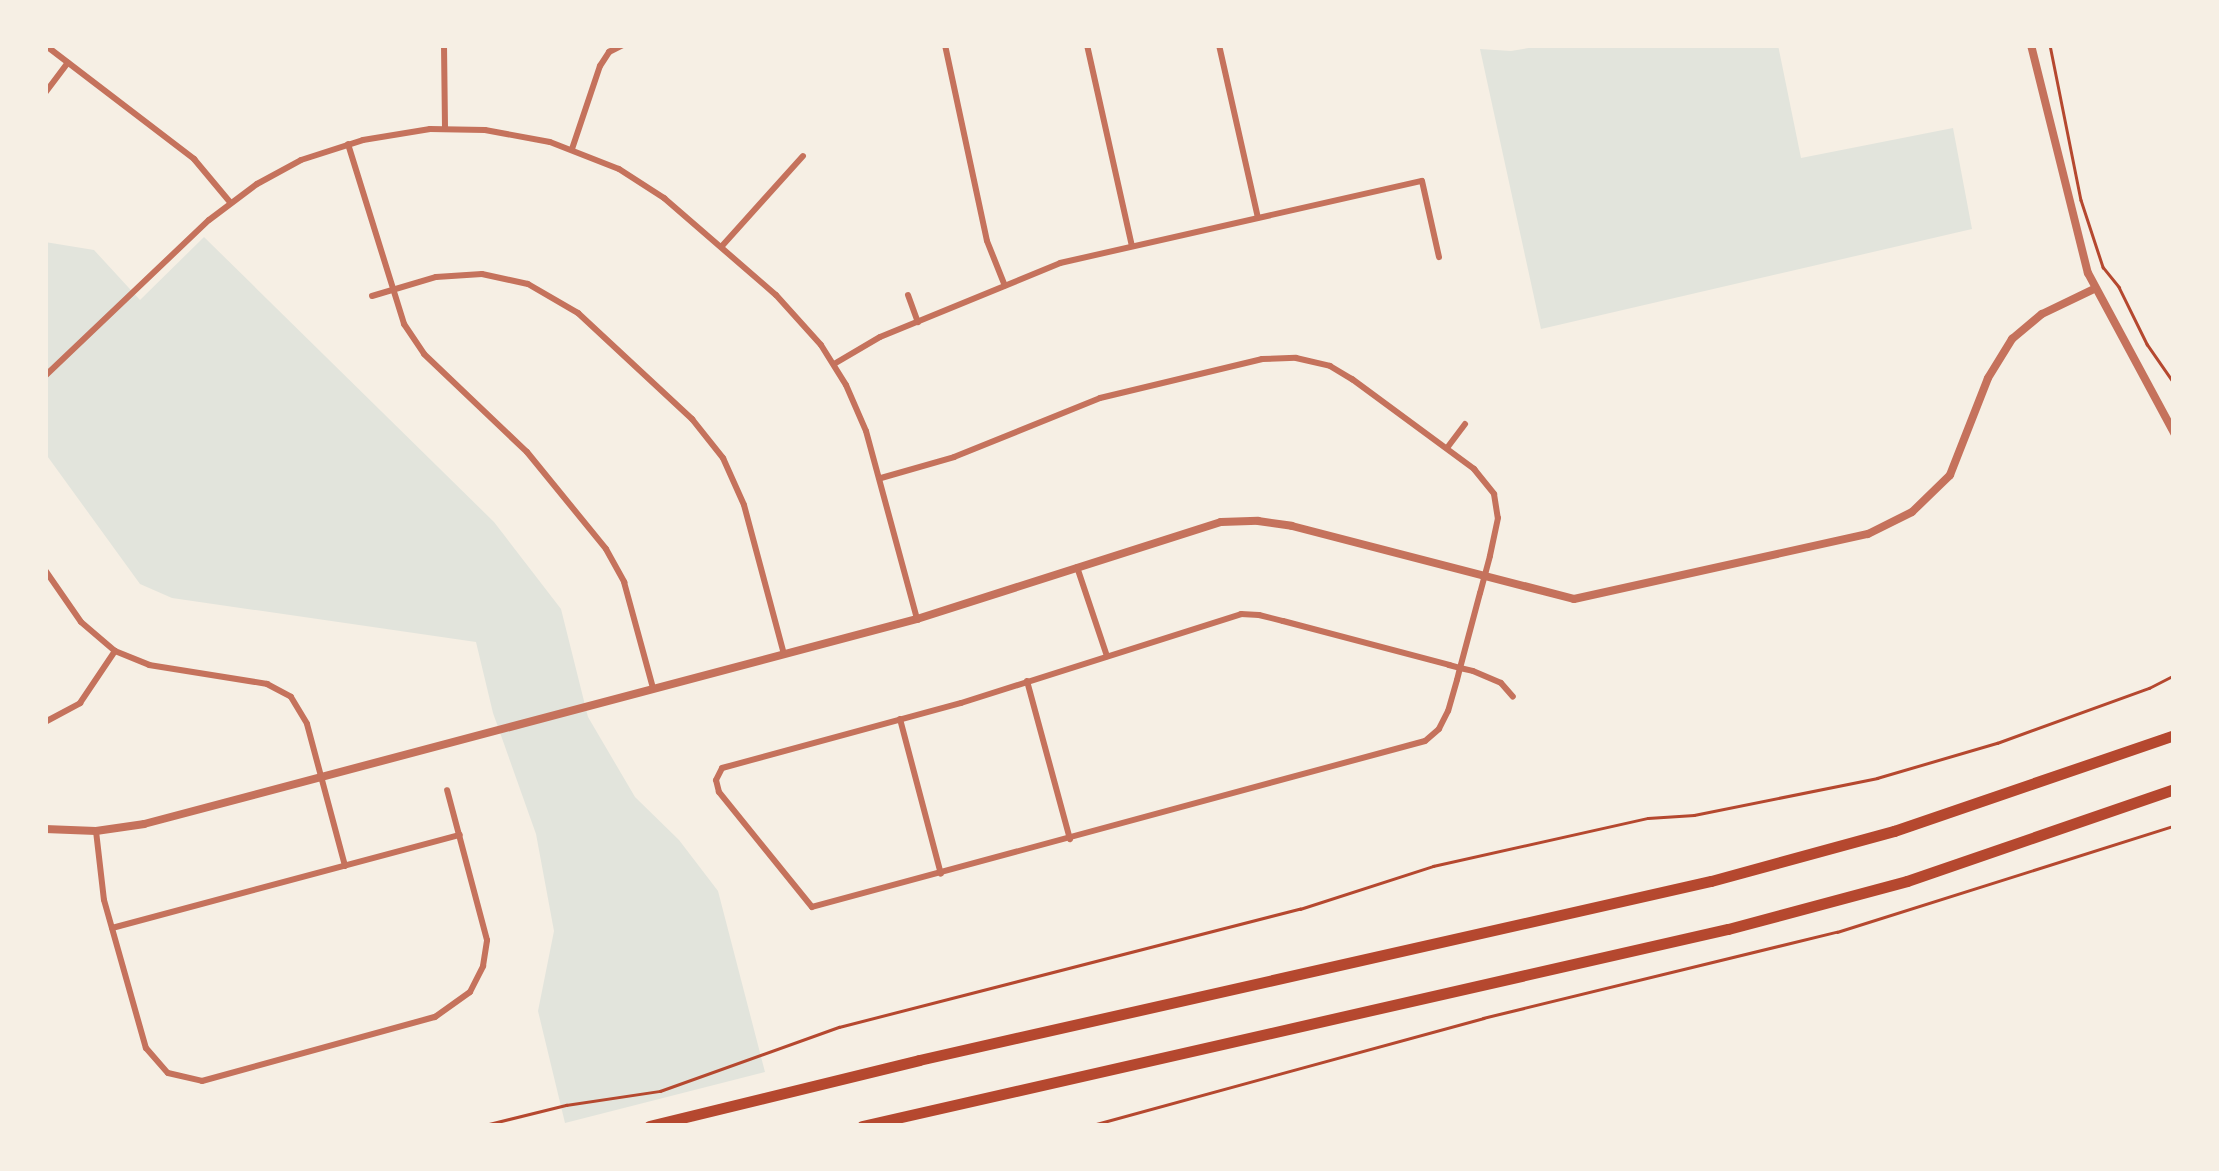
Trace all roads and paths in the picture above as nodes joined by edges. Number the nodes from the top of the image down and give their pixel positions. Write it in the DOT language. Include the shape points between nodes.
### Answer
graph roads {
  1 [pos="45,45"];
  2 [pos="444,45"];
  3 [pos="623,45"];
  4 [pos="944,45"];
  5 [pos="1088,45"];
  6 [pos="1220,45"];
  7 [pos="2031,45"];
  8 [pos="2050,45"];
  9 [pos="68,63"];
  10 [pos="45,93"];
  11 [pos="445,128"];
  12 [pos="348,144"];
  13 [pos="572,149"];
  14 [pos="803,156"];
  15 [pos="230,202"];
  16 [pos="1258,218"];
  17 [pos="722,246"];
  18 [pos="1132,246"];
  19 [pos="1438,257"];
  20 [pos="1004,286"];
  21 [pos="390,289"];
  22 [pos="2094,289"];
  23 [pos="908,295"];
  24 [pos="372,296"];
  25 [pos="918,322"];
  26 [pos="834,364"];
  27 [pos="45,376"];
  28 [pos="2174,383"];
  29 [pos="1465,424"];
  30 [pos="2174,433"];
  31 [pos="1447,448"];
  32 [pos="881,478"];
  33 [pos="1078,567"];
  34 [pos="45,570"];
  35 [pos="1484,577"];
  36 [pos="917,619"];
  37 [pos="116,651"];
  38 [pos="784,654"];
  39 [pos="1107,656"];
  40 [pos="1460,668"];
  41 [pos="2174,675"];
  42 [pos="1027,682"];
  43 [pos="653,688"];
  44 [pos="1513,697"];
  45 [pos="900,719"];
  46 [pos="45,722"];
  47 [pos="2174,735"];
  48 [pos="321,777"];
  49 [pos="2174,789"];
  50 [pos="447,790"];
  51 [pos="2174,826"];
  52 [pos="45,829"];
  53 [pos="96,831"];
  54 [pos="460,835"];
  55 [pos="1070,839"];
  56 [pos="345,866"];
  57 [pos="941,874"];
  58 [pos="112,928"];
  59 [pos="481,1126"];
  60 [pos="649,1126"];
  61 [pos="862,1126"];
  62 [pos="1089,1126"];
  1 -- 9 [label="street"];
  2 -- 11 [label="street"];
  3 -- 13 [label="street" via="600,66"];
  4 -- 20 [label="street" via="986,236"];
  5 -- 18 [label="street"];
  6 -- 16 [label="street"];
  7 -- 22 [label="street"];
  8 -- 28 [label="path" via="2081,200 2102,267"];
  9 -- 10 [label="street"];
  9 -- 15 [label="street" via="194,159"];
  11 -- 12 [label="street"];
  11 -- 13 [label="street" via="505,132"];
  12 -- 15 [label="street" via="286,167"];
  12 -- 21 [label="street"];
  13 -- 17 [label="street" via="644,183"];
  14 -- 17 [label="street"];
  15 -- 27 [label="street"];
  16 -- 18 [label="street"];
  16 -- 19 [label="street" via="1422,180"];
  17 -- 26 [label="street" via="792,311"];
  18 -- 20 [label="street" via="1060,263"];
  20 -- 25 [label="street"];
  21 -- 24 [label="street"];
  21 -- 38 [label="street" via="482,274 528,284 578,313 692,419 723,458 744,505"];
  21 -- 43 [label="street" via="417,346 527,452 613,560"];
  22 -- 30 [label="street"];
  22 -- 35 [label="street" via="2042,314 2012,340 1988,378 1950,475 1925,502 1886,527 1582,598"];
  23 -- 25 [label="street"];
  25 -- 26 [label="street"];
  26 -- 32 [label="street"];
  29 -- 31 [label="street"];
  31 -- 32 [label="street" via="1341,372 1284,357 1100,398 954,457"];
  31 -- 35 [label="street" via="1484,478 1497,502"];
  32 -- 36 [label="street"];
  33 -- 35 [label="street" via="1208,525 1246,520"];
  33 -- 36 [label="street"];
  33 -- 39 [label="street"];
  34 -- 37 [label="street" via="81,622"];
  35 -- 40 [label="street"];
  36 -- 38 [label="street"];
  37 -- 46 [label="street" via="80,704"];
  37 -- 48 [label="street" via="149,665 280,689 304,716"];
  38 -- 43 [label="street"];
  39 -- 40 [label="street" via="1250,614"];
  39 -- 42 [label="street"];
  40 -- 44 [label="street" via="1492,678"];
  40 -- 55 [label="street" via="1444,720 1417,744"];
  41 -- 59 [label="path" via="1997,744 1877,778 1648,818 1433,866 1300,909 839,1027 660,1091"];
  42 -- 45 [label="street"];
  42 -- 55 [label="street"];
  43 -- 48 [label="street"];
  45 -- 57 [label="street"];
  45 -- 57 [label="street" via="731,764 716,776 719,792 812,908"];
  47 -- 60 [label="highway" via="1894,832 1711,882"];
  48 -- 53 [label="street"];
  48 -- 56 [label="street"];
  49 -- 61 [label="highway" via="1907,881 1728,930"];
  50 -- 54 [label="street"];
  51 -- 62 [label="path" via="1836,932 1483,1018"];
  52 -- 53 [label="street"];
  53 -- 58 [label="street"];
  54 -- 56 [label="street"];
  54 -- 58 [label="street" via="486,940 480,976 464,999 428,1020 211,1079 176,1077 150,1056"];
  55 -- 57 [label="street"];
  56 -- 58 [label="street"];
}
